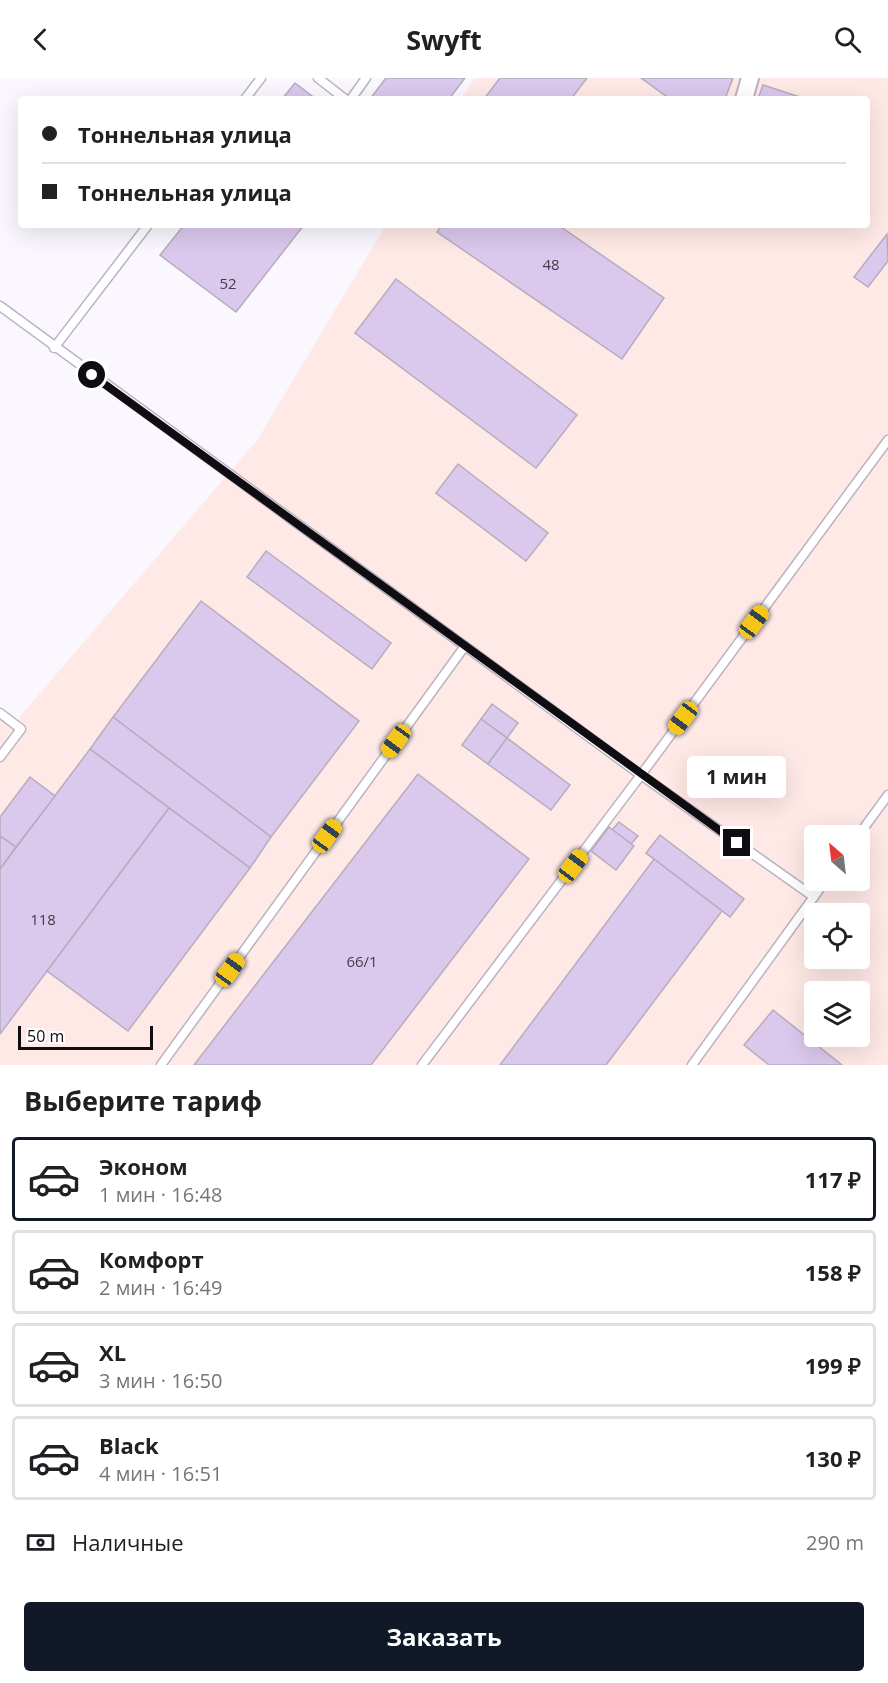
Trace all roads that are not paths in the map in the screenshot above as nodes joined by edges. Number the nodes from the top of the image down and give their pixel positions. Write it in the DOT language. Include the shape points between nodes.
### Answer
graph roads {
  1 [pos="261,78"];
  2 [pos="318,78"];
  3 [pos="366,78"];
  4 [pos="750,78"];
  5 [pos="247,96"];
  6 [pos="341,96"];
  7 [pos="353,96"];
  8 [pos="745,96"];
  9 [pos="146,228"];
  10 [pos="0,306"];
  11 [pos="54,348"];
  12 [pos="888,440"];
  13 [pos="465,646"];
  14 [pos="0,713"];
  15 [pos="0,757"];
  16 [pos="641,775"];
  17 [pos="888,795"];
  18 [pos="866,825"];
  19 [pos="818,891"];
  20 [pos="814,897"];
  21 [pos="161,1065"];
  22 [pos="422,1065"];
  23 [pos="692,1065"];
  1 -- 5 [label="lane"];
  2 -- 6 [label="lane"];
  3 -- 7 [label="lane"];
  4 -- 8 [label="street"];
  9 -- 11 [label="lane"];
  10 -- 11 [label="lane"];
  11 -- 13 [label="lane"];
  12 -- 16 [label="lane"];
  13 -- 16 [label="lane"];
  13 -- 21 [label="lane"];
  14 -- 15 [label="lane" via="21,729"];
  16 -- 20 [label="lane"];
  16 -- 22 [label="lane"];
  17 -- 18 [label="lane"];
  19 -- 20 [label="lane"];
  20 -- 23 [label="lane"];
}
